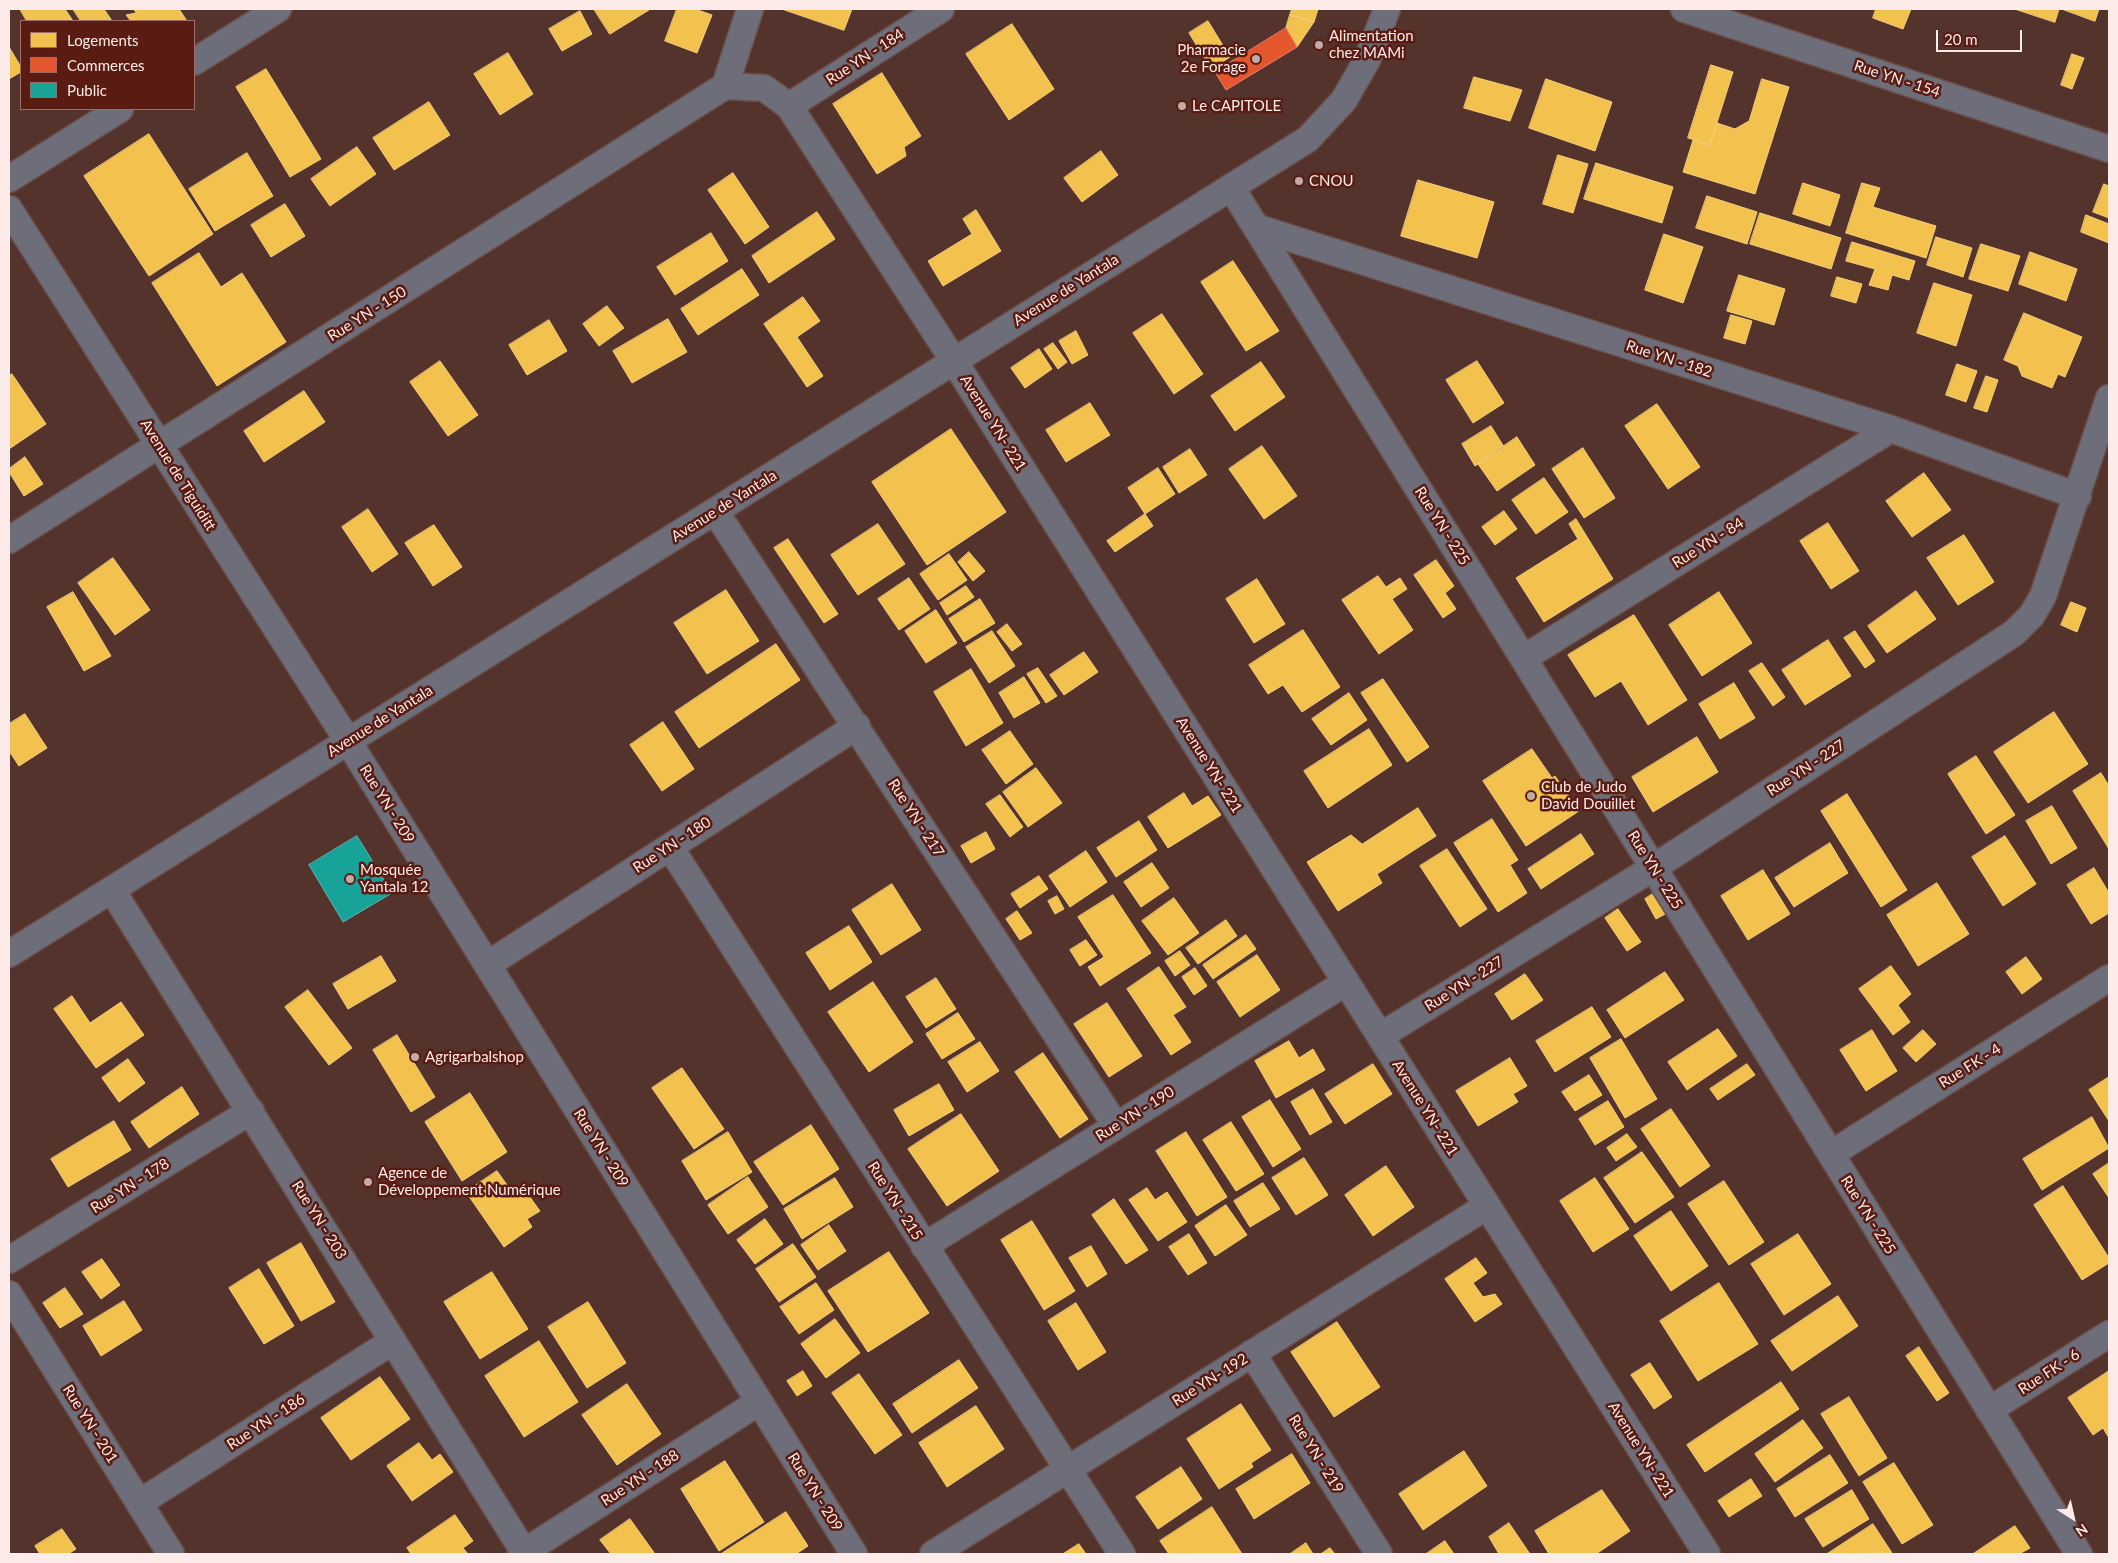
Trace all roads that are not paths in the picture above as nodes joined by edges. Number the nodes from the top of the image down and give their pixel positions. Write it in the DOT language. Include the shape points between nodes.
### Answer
graph roads {
  1 [pos="278,9"];
  2 [pos="750,9"];
  3 [pos="941,9"];
  4 [pos="1386,9"];
  5 [pos="1684,9"];
  6 [pos="195,61"];
  7 [pos="725,86"];
  8 [pos="789,106"];
  9 [pos="118,110"];
  10 [pos="2109,149"];
  11 [pos="9,178"];
  12 [pos="1231,187"];
  13 [pos="9,209"];
  14 [pos="1258,228"];
  15 [pos="954,361"];
  16 [pos="2109,398"];
  17 [pos="1891,429"];
  18 [pos="160,446"];
  19 [pos="2078,496"];
  20 [pos="715,511"];
  21 [pos="9,540"];
  22 [pos="1524,658"];
  23 [pos="857,726"];
  24 [pos="348,741"];
  25 [pos="670,847"];
  26 [pos="1653,868"];
  27 [pos="112,890"];
  28 [pos="9,954"];
  29 [pos="487,965"];
  30 [pos="2109,978"];
  31 [pos="1345,983"];
  32 [pos="1380,1036"];
  33 [pos="251,1111"];
  34 [pos="1116,1126"];
  35 [pos="1831,1154"];
  36 [pos="1487,1206"];
  37 [pos="924,1246"];
  38 [pos="9,1260"];
  39 [pos="9,1294"];
  40 [pos="2109,1334"];
  41 [pos="393,1341"];
  42 [pos="1252,1353"];
  43 [pos="759,1402"];
  44 [pos="1989,1410"];
  45 [pos="1068,1469"];
  46 [pos="139,1503"];
  47 [pos="522,1553"];
  48 [pos="171,1554"];
  49 [pos="854,1554"];
  50 [pos="932,1554"];
  51 [pos="1122,1554"];
  52 [pos="1379,1554"];
  53 [pos="1707,1554"];
  54 [pos="2079,1554"];
  1 -- 6 [label="street"];
  2 -- 7 [label="street"];
  3 -- 8 [label="street, Rue YN - 184"];
  4 -- 12 [label="street, Avenue de Yantala" via="1367,60 1344,100 1308,139"];
  5 -- 10 [label="street, Rue YN - 154"];
  7 -- 8 [label="street, Avenue YN- 221" via="764,88"];
  7 -- 18 [label="street, Rue YN - 150"];
  8 -- 15 [label="street, Avenue YN- 221"];
  9 -- 11 [label="street"];
  12 -- 14 [label="street, Rue YN - 225"];
  12 -- 15 [label="street, Avenue de Yantala"];
  13 -- 18 [label="street, Avenue de Tiguiditt"];
  14 -- 17 [label="street, Rue YN - 182"];
  14 -- 22 [label="street, Rue YN - 225"];
  15 -- 20 [label="street, Avenue de Yantala"];
  15 -- 31 [label="street, Avenue YN- 221"];
  16 -- 19 [label="street, Rue YN - 227"];
  17 -- 19 [label="street, Rue YN - 182"];
  17 -- 22 [label="street, Rue YN - 84"];
  18 -- 21 [label="street, Rue YN - 150"];
  18 -- 24 [label="street, Avenue de Tiguiditt"];
  19 -- 26 [label="street, Rue YN - 227" via="2043,596 2032,615 2014,633"];
  20 -- 23 [label="street, Rue YN - 217"];
  20 -- 24 [label="street, Avenue de Yantala"];
  22 -- 26 [label="street, Rue YN - 225"];
  23 -- 25 [label="street, Rue YN - 180"];
  23 -- 34 [label="street, Rue YN - 217"];
  24 -- 27 [label="street, Avenue de Yantala"];
  24 -- 29 [label="street, Rue YN - 209"];
  25 -- 29 [label="street, Rue YN - 180"];
  25 -- 37 [label="street, Rue YN - 215"];
  26 -- 32 [label="street, Rue YN - 227"];
  26 -- 35 [label="street, Rue YN - 225"];
  27 -- 28 [label="street, Avenue de Yantala"];
  27 -- 33 [label="street, Rue YN - 203"];
  29 -- 43 [label="street, Rue YN - 209"];
  30 -- 35 [label="street, Rue FK - 4"];
  31 -- 32 [label="street, Avenue YN- 221"];
  31 -- 34 [label="street, Rue YN - 190"];
  32 -- 36 [label="street, Avenue YN- 221"];
  33 -- 38 [label="street, Rue YN - 178"];
  33 -- 41 [label="street, Rue YN - 203"];
  34 -- 37 [label="street, Rue YN - 190"];
  35 -- 44 [label="street, Rue YN - 225"];
  36 -- 42 [label="street, Rue YN- 192"];
  36 -- 53 [label="street, Avenue YN- 221"];
  37 -- 45 [label="street, Rue YN - 215"];
  39 -- 46 [label="street, Rue YN - 201"];
  40 -- 44 [label="street, Rue FK - 6"];
  41 -- 46 [label="street, Rue YN - 186"];
  41 -- 47 [label="street, Rue YN - 203"];
  42 -- 45 [label="street, Rue YN- 192"];
  42 -- 52 [label="street, Rue YN - 219"];
  43 -- 47 [label="street, Rue YN - 188"];
  43 -- 49 [label="street, Rue YN - 209"];
  44 -- 54 [label="street, Rue YN - 225"];
  45 -- 50 [label="street, Rue YN- 192"];
  45 -- 51 [label="street, Rue YN - 215"];
  46 -- 48 [label="street, Rue YN - 201"];
}
